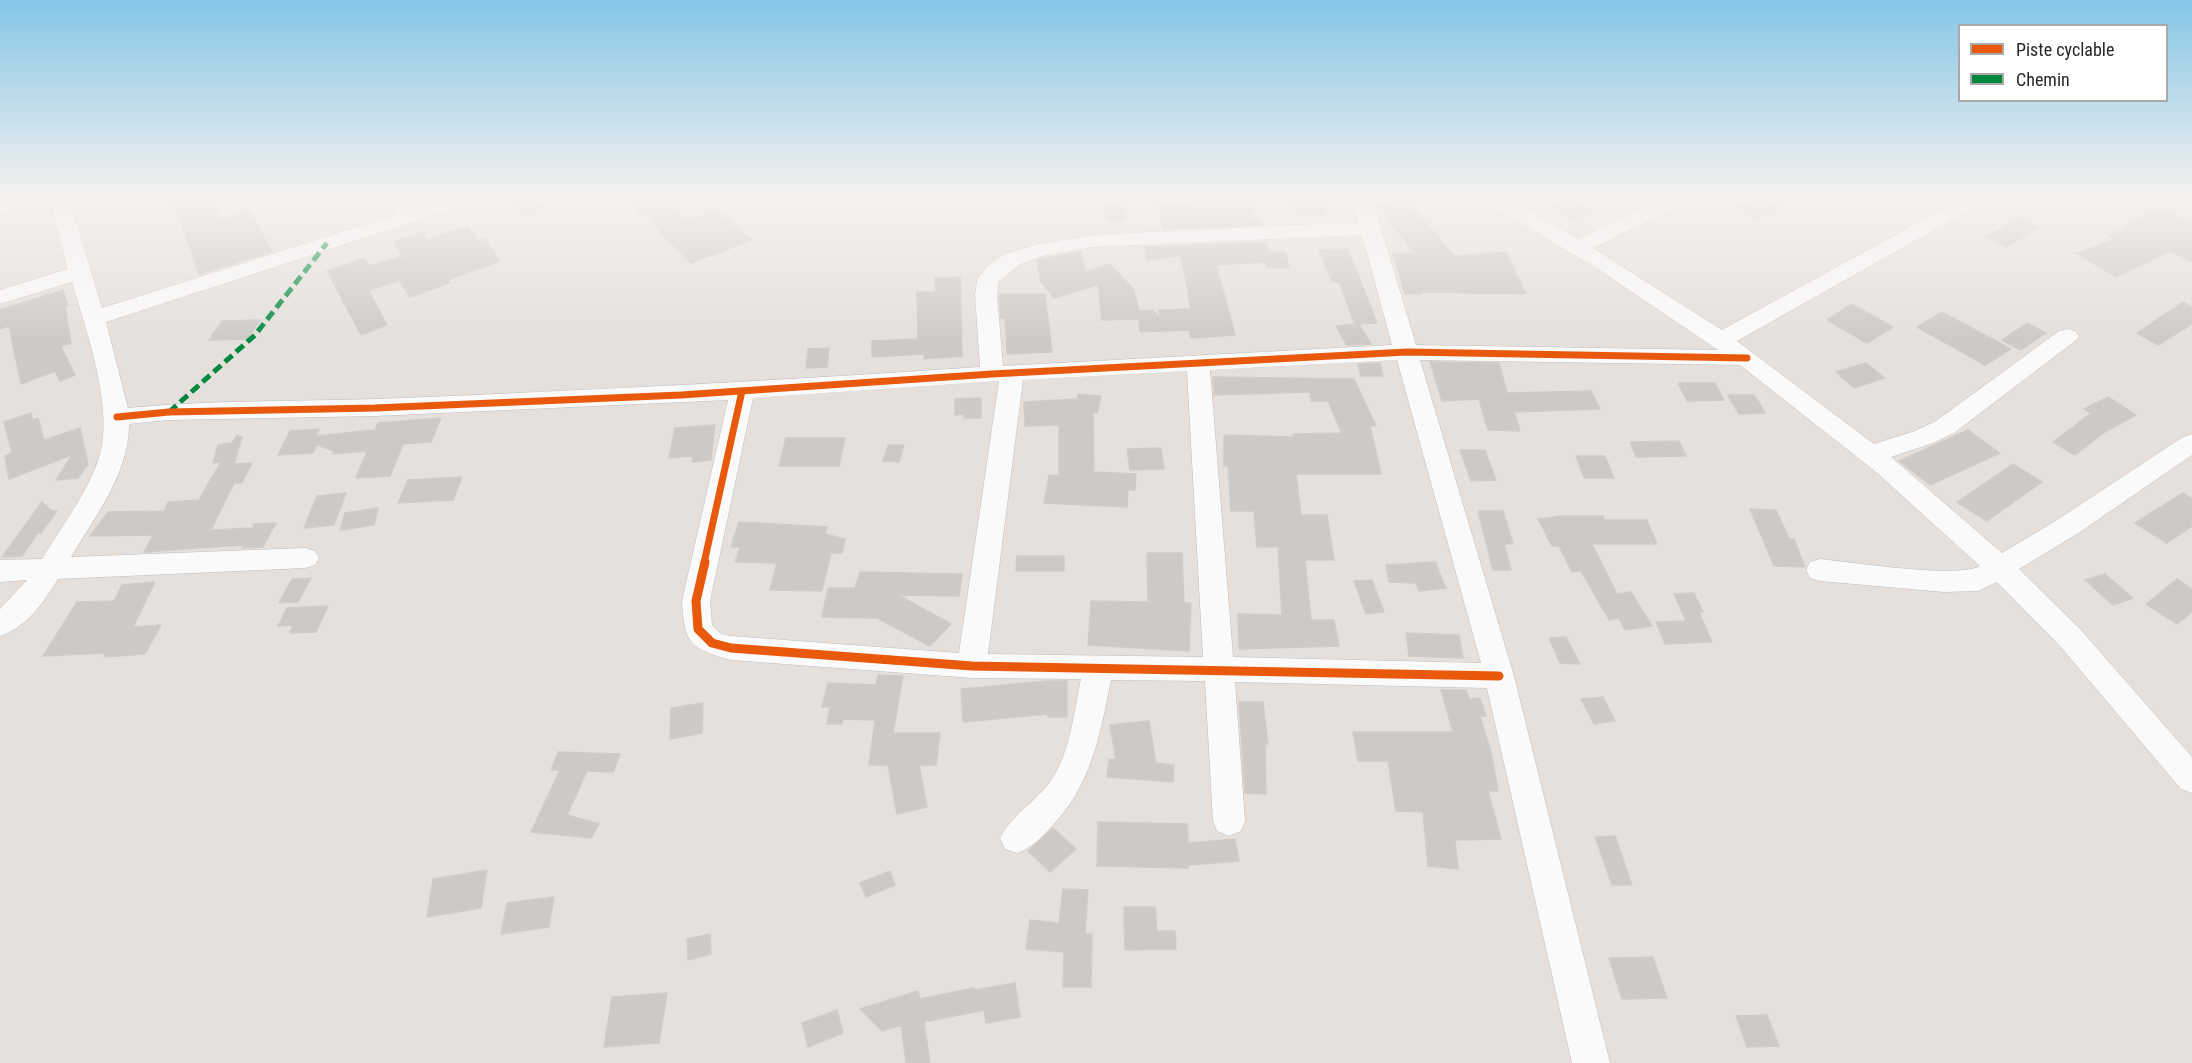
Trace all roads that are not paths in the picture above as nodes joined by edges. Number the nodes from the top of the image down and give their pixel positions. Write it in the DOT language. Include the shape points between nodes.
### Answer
graph roads {
  1 [pos="73,245"];
  2 [pos="322,245"];
  3 [pos="1074,245"];
  4 [pos="1376,245"];
  5 [pos="1572,245"];
  6 [pos="1585,245"];
  7 [pos="1893,245"];
  8 [pos="1578,248"];
  9 [pos="81,272"];
  10 [pos="0,297"];
  11 [pos="95,318"];
  12 [pos="2067,336"];
  13 [pos="1722,340"];
  14 [pos="1407,352"];
  15 [pos="1747,358"];
  16 [pos="1198,363"];
  17 [pos="1002,374"];
  18 [pos="742,391"];
  19 [pos="117,417"];
  20 [pos="2192,443"];
  21 [pos="1872,454"];
  22 [pos="304,558"];
  23 [pos="50,568"];
  24 [pos="2001,568"];
  25 [pos="1820,570"];
  26 [pos="0,571"];
  27 [pos="0,625"];
  28 [pos="972,666"];
  29 [pos="1099,668"];
  30 [pos="1218,669"];
  31 [pos="1499,676"];
  32 [pos="2192,779"];
  33 [pos="1229,821"];
  34 [pos="1017,838"];
  35 [pos="1591,1063"];
  1 -- 9 [label="street"];
  2 -- 11 [label="street"];
  3 -- 17 [label="street" via="1038,250 1013,259 988,280 986,295"];
  4 -- 14 [label="street"];
  5 -- 8 [label="street"];
  6 -- 8 [label="street"];
  7 -- 13 [label="street"];
  8 -- 13 [label="street"];
  9 -- 10 [label="street"];
  9 -- 11 [label="street"];
  11 -- 19 [label="street"];
  12 -- 21 [label="street" via="1945,427 1924,438"];
  13 -- 15 [label="street"];
  14 -- 15 [label="street"];
  14 -- 16 [label="street"];
  14 -- 31 [label="street"];
  15 -- 21 [label="street"];
  16 -- 17 [label="street"];
  16 -- 30 [label="street"];
  17 -- 18 [label="street"];
  17 -- 28 [label="street"];
  18 -- 19 [label="street"];
  18 -- 28 [label="street" via="696,601 698,629 704,637 731,648"];
  19 -- 23 [label="street" via="115,448 106,473"];
  20 -- 24 [label="street"];
  21 -- 24 [label="street"];
  22 -- 23 [label="street"];
  23 -- 26 [label="street"];
  23 -- 27 [label="street" via="30,599"];
  24 -- 25 [label="street" via="1967,582"];
  24 -- 32 [label="street" via="2053,619"];
  28 -- 29 [label="street"];
  29 -- 30 [label="street"];
  29 -- 34 [label="street" via="1066,785"];
  30 -- 31 [label="street"];
  30 -- 33 [label="street"];
  31 -- 35 [label="street"];
}
